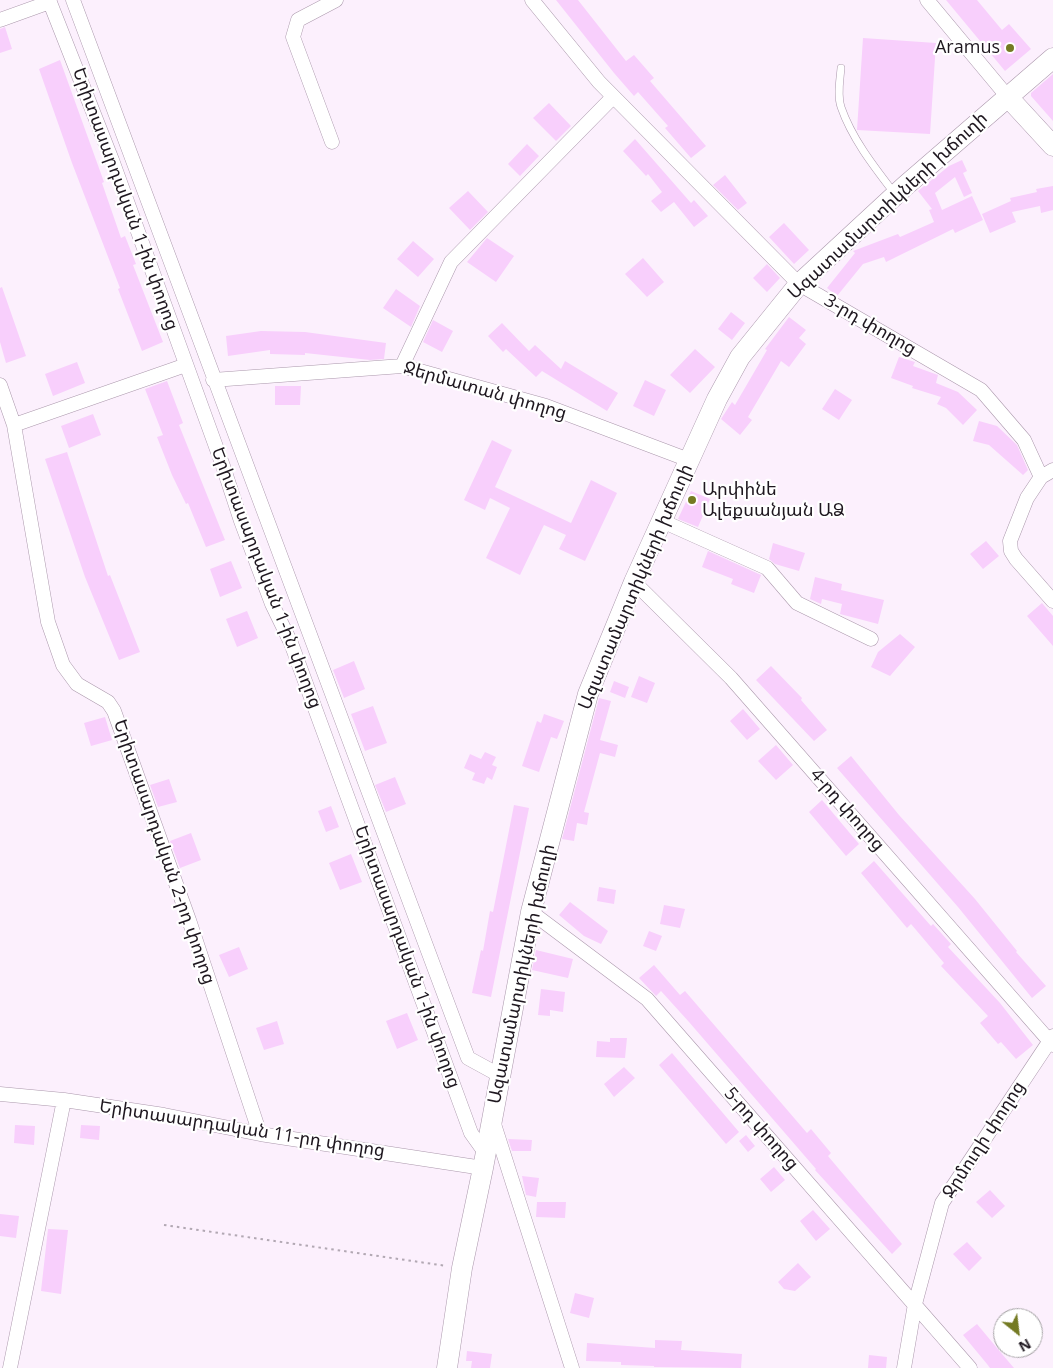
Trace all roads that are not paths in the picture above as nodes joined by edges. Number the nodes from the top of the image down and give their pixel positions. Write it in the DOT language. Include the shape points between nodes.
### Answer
graph roads {
  1 [pos="73,0"];
  2 [pos="532,0"];
  3 [pos="927,0"];
  4 [pos="50,1"];
  5 [pos="334,1"];
  6 [pos="0,20"];
  7 [pos="1053,58"];
  8 [pos="841,68"];
  9 [pos="1007,96"];
  10 [pos="613,97"];
  11 [pos="332,142"];
  12 [pos="1053,146"];
  13 [pos="895,195"];
  14 [pos="798,284"];
  15 [pos="186,365"];
  16 [pos="402,366"];
  17 [pos="213,380"];
  18 [pos="0,385"];
  19 [pos="14,425"];
  20 [pos="688,460"];
  21 [pos="1047,474"];
  22 [pos="662,521"];
  23 [pos="634,582"];
  24 [pos="1053,601"];
  25 [pos="870,639"];
  26 [pos="531,912"];
  27 [pos="1052,1040"];
  28 [pos="501,1076"];
  29 [pos="0,1094"];
  30 [pos="64,1100"];
  31 [pos="492,1118"];
  32 [pos="260,1134"];
  33 [pos="484,1161"];
  34 [pos="915,1304"];
  35 [pos="10,1368"];
  36 [pos="447,1368"];
  37 [pos="572,1368"];
  38 [pos="904,1368"];
  39 [pos="970,1368"];
  1 -- 17 [label="street"];
  2 -- 10 [label="street, 3-րդ փողոց"];
  3 -- 9 [label="street"];
  4 -- 6 [label="street"];
  4 -- 15 [label="street, Երիտասարդական 1-ին փողոց"];
  5 -- 11 [label="street" via="298,20 293,37"];
  7 -- 9 [label="main road, Ազատամարտիկների խճուղի"];
  8 -- 13 [label="lane" via="841,106 855,137"];
  9 -- 12 [label="main road"];
  9 -- 13 [label="main road, Ազատամարտիկների խճուղի"];
  10 -- 14 [label="street, 3-րդ փողոց"];
  10 -- 16 [label="street" via="451,262"];
  13 -- 14 [label="main road, Ազատամարտիկների խճուղի"];
  14 -- 20 [label="main road, Ազատամարտիկների խճուղի" via="740,357"];
  14 -- 21 [label="street, 3-րդ փողոց" via="980,390 1024,440"];
  15 -- 19 [label="street"];
  15 -- 33 [label="street, Երիտասարդական 1-ին փողոց" via="272,604 295,652"];
  16 -- 17 [label="street, Ջերմատան փողոց"];
  16 -- 20 [label="street, Ջերմատան փողոց" via="546,406"];
  17 -- 28 [label="street" via="468,1058"];
  18 -- 19 [label="street, Երիտասարդական 2-րդ փողոց"];
  19 -- 32 [label="street, Երիտասարդական 2-րդ փողոց" via="48,622 63,665 77,684 108,702 114,711 189,920"];
  20 -- 22 [label="main road, Ազատամարտիկների խճուղի"];
  21 -- 24 [label="street, 3-րդ փողոց" via="1027,498 1010,541 1016,559"];
  22 -- 23 [label="main road, Ազատամարտիկների խճուղի"];
  22 -- 25 [label="street" via="766,568 797,603"];
  23 -- 26 [label="main road, Ազատամարտիկների խճուղի" via="588,694"];
  23 -- 27 [label="street, 4-րդ փողոց" via="731,678"];
  26 -- 28 [label="main road, Ազատամարտիկների խճուղի"];
  26 -- 34 [label="street, 5-րդ փողոց" via="647,999"];
  27 -- 34 [label="street, Ջրմուղի փողոց" via="942,1203"];
  28 -- 31 [label="main road, Ազատամարտիկների խճուղի"];
  29 -- 30 [label="street, Երիտասարդական 11-րդ փողոց"];
  30 -- 32 [label="street, Երիտասարդական 11-րդ փողոց"];
  30 -- 35 [label="street"];
  31 -- 33 [label="main road, Ազատամարտիկների խճուղի"];
  31 -- 37 [label="street"];
  32 -- 33 [label="street, Երիտասարդական 11-րդ փողոց"];
  33 -- 36 [label="main road, Ազատամարտիկների խճուղի" via="462,1268"];
  34 -- 38 [label="street, Ջրմուղի փողոց"];
  34 -- 39 [label="street, 5-րդ փողոց"];
}
